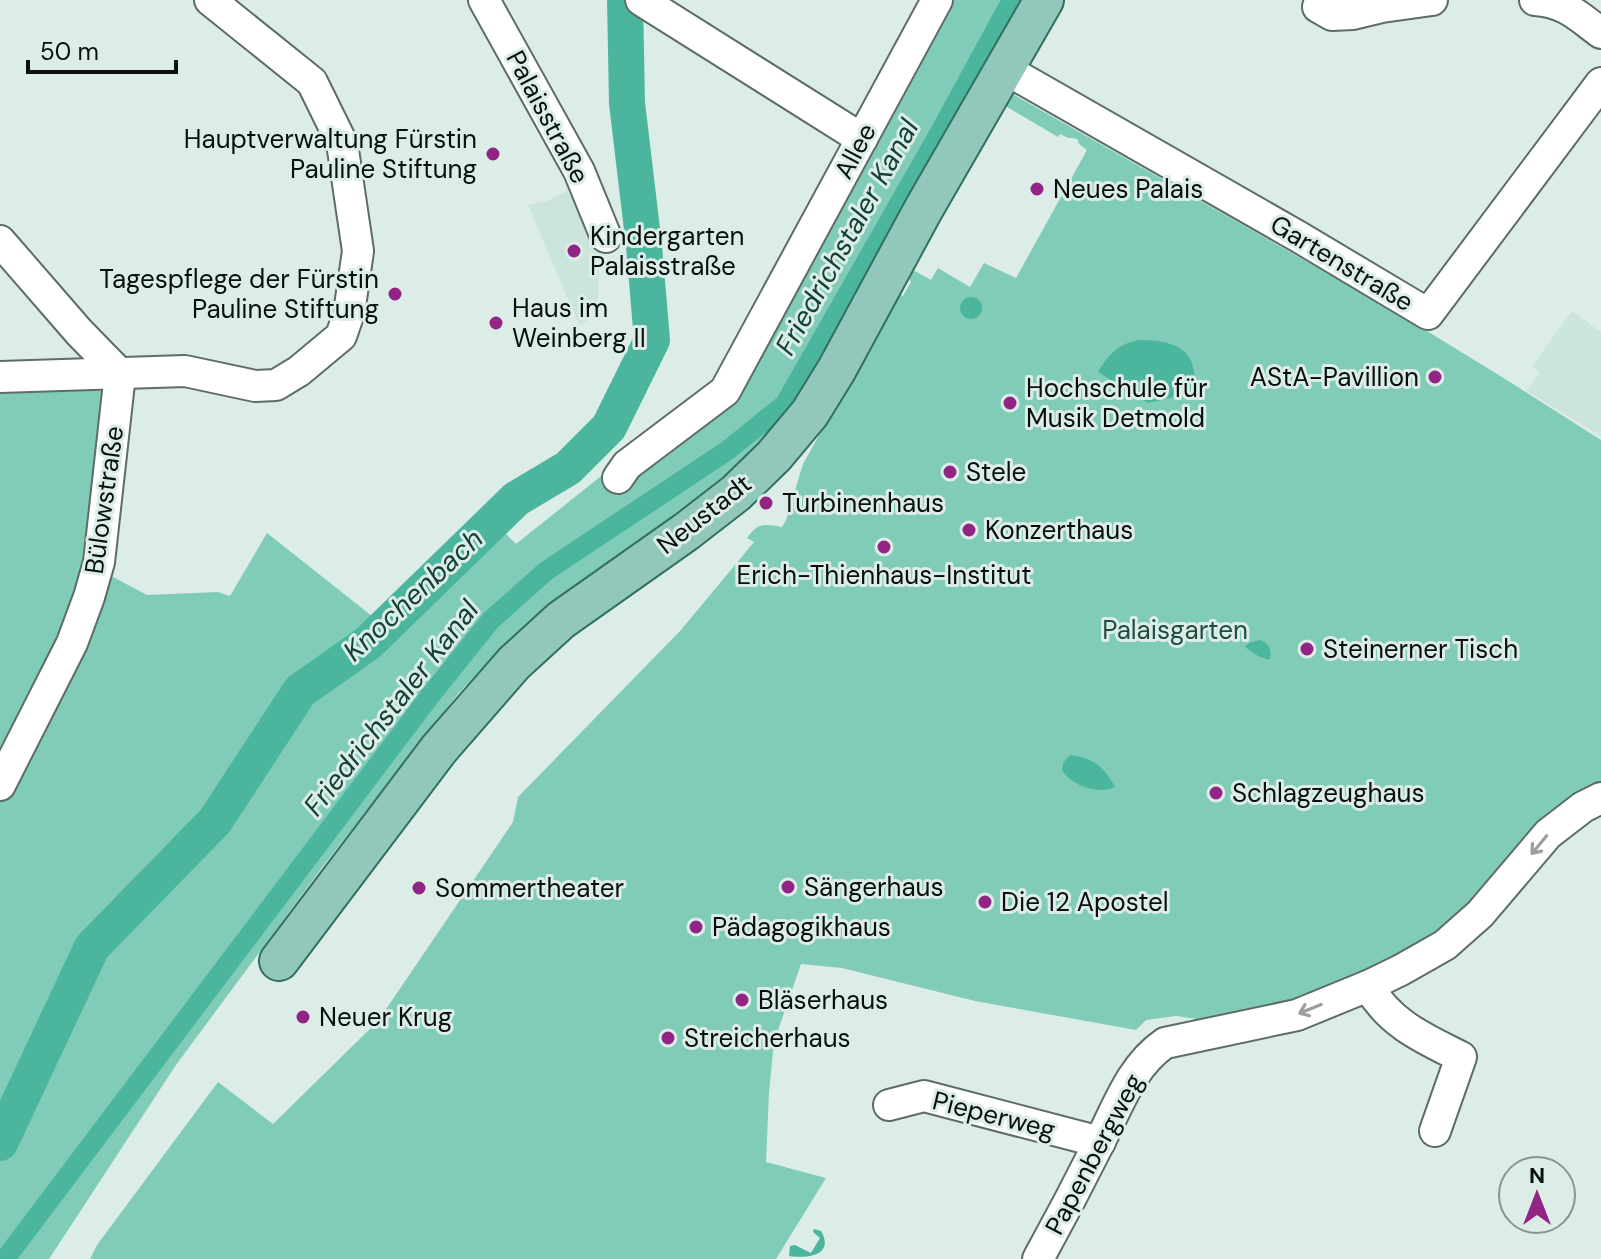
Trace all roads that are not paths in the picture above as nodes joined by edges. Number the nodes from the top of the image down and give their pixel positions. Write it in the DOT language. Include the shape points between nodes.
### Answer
graph roads {
  1 [pos="210,0"];
  2 [pos="484,0"];
  3 [pos="641,0"];
  4 [pos="937,0"];
  5 [pos="1044,0"];
  6 [pos="1320,0"];
  7 [pos="1431,0"];
  8 [pos="1535,0"];
  9 [pos="1552,0"];
  10 [pos="1601,33"];
  11 [pos="1005,69"];
  12 [pos="1601,83"];
  13 [pos="862,139"];
  14 [pos="606,237"];
  15 [pos="0,241"];
  16 [pos="120,374"];
  17 [pos="0,377"];
  18 [pos="618,478"];
  19 [pos="0,785"];
  20 [pos="1601,798"];
  21 [pos="279,961"];
  22 [pos="1368,986"];
  23 [pos="889,1105"];
  24 [pos="1435,1131"];
  25 [pos="1100,1142"];
  26 [pos="1038,1259"];
  1 -- 16 [label="street" via="312,82 342,143 358,251 349,313 341,336 276,385 255,386 185,371"];
  2 -- 14 [label="street, Palaisstraße" via="579,171"];
  3 -- 13 [label="street"];
  4 -- 13 [label="street, Allee"];
  5 -- 11 [label="main road, Neustadt"];
  6 -- 7 [label="street" via="1318,7 1332,15"];
  8 -- 9 [label="street"];
  9 -- 10 [label="street"];
  11 -- 12 [label="street, Gartenstraße" via="1428,314"];
  11 -- 21 [label="main road, Neustadt" via="837,369 794,433 736,493 561,620 514,663 439,749"];
  13 -- 18 [label="street, Allee" via="725,391 627,465"];
  15 -- 16 [label="street"];
  16 -- 17 [label="street"];
  16 -- 19 [label="street, Bülowstraße" via="99,562 89,597 72,643"];
  20 -- 22 [label="street, Papenbergweg, one-way" via="1548,834 1480,914 1445,945"];
  22 -- 24 [label="street" via="1377,1002 1408,1030 1461,1057"];
  22 -- 25 [label="street, Papenbergweg, one-way" via="1297,1015 1165,1043 1139,1067"];
  23 -- 25 [label="street, Pieperweg" via="924,1096"];
  25 -- 26 [label="street, Papenbergweg"];
}
